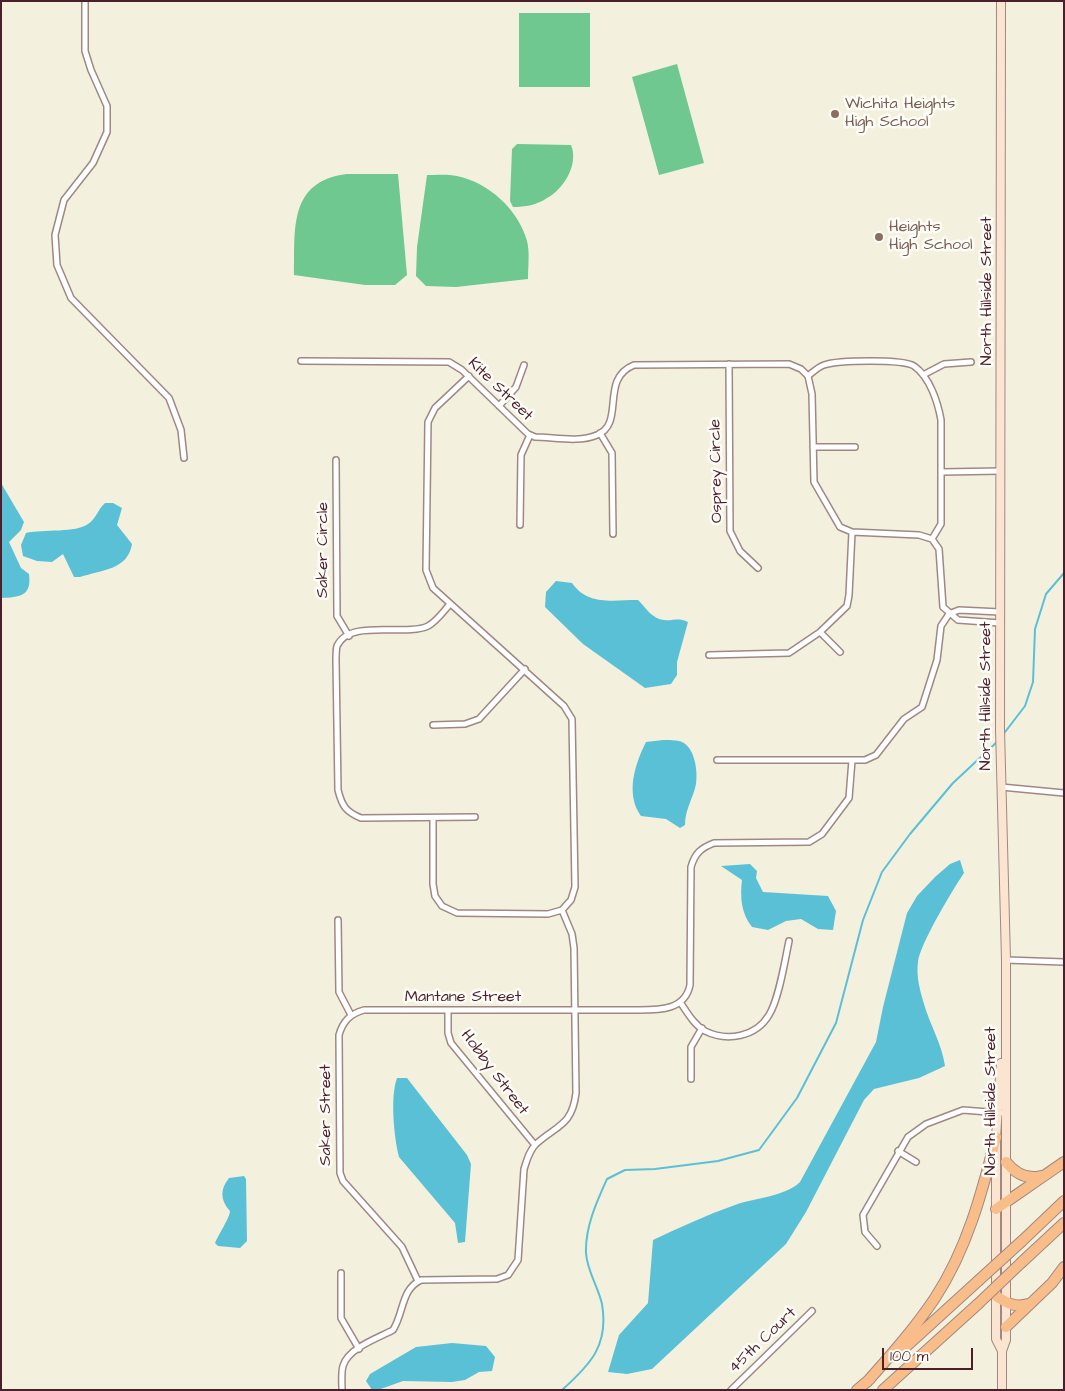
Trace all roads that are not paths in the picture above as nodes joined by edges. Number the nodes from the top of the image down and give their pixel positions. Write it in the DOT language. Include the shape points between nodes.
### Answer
graph roads {
  1 [pos="1001,1"];
  2 [pos="86,2"];
  3 [pos="301,361"];
  4 [pos="971,362"];
  5 [pos="729,364"];
  6 [pos="524,365"];
  7 [pos="923,375"];
  8 [pos="469,376"];
  9 [pos="808,376"];
  10 [pos="499,406"];
  11 [pos="600,433"];
  12 [pos="530,435"];
  13 [pos="813,447"];
  14 [pos="855,447"];
  15 [pos="184,458"];
  16 [pos="336,460"];
  17 [pos="1001,471"];
  18 [pos="942,472"];
  19 [pos="520,525"];
  20 [pos="852,532"];
  21 [pos="613,534"];
  22 [pos="932,539"];
  23 [pos="758,568"];
  24 [pos="450,604"];
  25 [pos="1000,612"];
  26 [pos="949,614"];
  27 [pos="1000,623"];
  28 [pos="820,632"];
  29 [pos="348,636"];
  30 [pos="840,652"];
  31 [pos="709,655"];
  32 [pos="525,670"];
  33 [pos="433,725"];
  34 [pos="717,760"];
  35 [pos="852,760"];
  36 [pos="1001,788"];
  37 [pos="1064,793"];
  38 [pos="475,817"];
  39 [pos="433,819"];
  40 [pos="562,910"];
  41 [pos="338,920"];
  42 [pos="790,941"];
  43 [pos="1006,960"];
  44 [pos="1064,962"];
  45 [pos="680,1002"];
  46 [pos="448,1010"];
  47 [pos="576,1010"];
  48 [pos="351,1015"];
  49 [pos="702,1028"];
  50 [pos="691,1079"];
  51 [pos="1002,1113"];
  52 [pos="996,1137"];
  53 [pos="535,1145"];
  54 [pos="898,1151"];
  55 [pos="916,1162"];
  56 [pos="1006,1162"];
  57 [pos="1064,1162"];
  58 [pos="1042,1176"];
  59 [pos="1006,1200"];
  60 [pos="1064,1201"];
  61 [pos="996,1209"];
  62 [pos="1064,1223"];
  63 [pos="876,1246"];
  64 [pos="1064,1267"];
  65 [pos="341,1273"];
  66 [pos="418,1281"];
  67 [pos="996,1296"];
  68 [pos="1006,1302"];
  69 [pos="1028,1304"];
  70 [pos="812,1311"];
  71 [pos="1006,1327"];
  72 [pos="359,1349"];
  73 [pos="1002,1351"];
  74 [pos="867,1382"];
  75 [pos="342,1390"];
  76 [pos="731,1390"];
  77 [pos="857,1390"];
  78 [pos="883,1390"];
  79 [pos="1002,1390"];
  1 -- 17 [label="main road, North Hillside Street"];
  2 -- 15 [label="street" via="86,50 107,106 107,132 92,163 64,200 55,235 57,265 71,298 169,398 181,430"];
  3 -- 8 [label="street, Kite Street" via="449,362"];
  4 -- 7 [label="street" via="944,364"];
  5 -- 9 [label="street" via="789,364"];
  5 -- 11 [label="street" via="643,363 626,368 615,382 610,419"];
  5 -- 23 [label="street, Osprey Circle" via="730,531 740,551"];
  6 -- 10 [label="street" via="516,388"];
  7 -- 9 [label="street" via="909,363 846,362 825,364"];
  7 -- 18 [label="street" via="940,410"];
  8 -- 10 [label="street, Kite Street"];
  8 -- 24 [label="street" via="433,411 428,426 426,570 432,588"];
  9 -- 13 [label="street" via="812,394"];
  10 -- 12 [label="street, Kite Street"];
  11 -- 12 [label="street, Kite Street" via="580,438"];
  11 -- 21 [label="street" via="612,453"];
  12 -- 19 [label="street" via="521,454"];
  13 -- 14 [label="street"];
  13 -- 20 [label="street" via="813,473 817,488 840,526"];
  16 -- 29 [label="street, Saker Circle" via="337,616"];
  17 -- 18 [label="street"];
  17 -- 25 [label="main road, North Hillside Street"];
  18 -- 22 [label="street" via="941,524"];
  20 -- 22 [label="street" via="919,535"];
  20 -- 28 [label="street" via="847,606"];
  22 -- 26 [label="street" via="939,549 941,599"];
  24 -- 29 [label="street" via="435,621 422,628 358,631"];
  24 -- 32 [label="street"];
  25 -- 26 [label="street" via="959,610"];
  25 -- 27 [label="main road, North Hillside Street"];
  26 -- 27 [label="street" via="958,620"];
  26 -- 35 [label="street" via="941,626 937,660 922,707 904,719 876,755 865,760"];
  27 -- 36 [label="main road, North Hillside Street"];
  28 -- 30 [label="street"];
  28 -- 31 [label="street" via="788,653"];
  29 -- 39 [label="street" via="337,646 336,661 338,790 341,804 348,813 361,818"];
  32 -- 33 [label="street" via="479,719 465,724"];
  32 -- 40 [label="street" via="568,710 574,723 575,887 571,900"];
  34 -- 35 [label="street"];
  35 -- 45 [label="street" via="849,798 817,839 809,842 714,843 696,854 691,867 690,985 689,992"];
  36 -- 37 [label="street"];
  36 -- 43 [label="main road, North Hillside Street"];
  38 -- 39 [label="street"];
  39 -- 40 [label="street" via="433,888 445,909 463,913 548,914"];
  40 -- 47 [label="street" via="574,943"];
  41 -- 48 [label="street" via="339,992"];
  42 -- 49 [label="street" via="770,1014 763,1023 746,1034 735,1036 714,1034"];
  43 -- 44 [label="street"];
  43 -- 51 [label="main road, North Hillside Street"];
  45 -- 47 [label="street, Mantane Street" via="660,1010"];
  45 -- 49 [label="street"];
  46 -- 47 [label="street, Mantane Street"];
  46 -- 48 [label="street, Mantane Street" via="364,1010"];
  46 -- 53 [label="street, Hobby Street" via="451,1043"];
  47 -- 53 [label="street" via="575,1104 567,1122"];
  48 -- 66 [label="street, Saker Street" via="339,1035 340,1173 343,1181 402,1247"];
  49 -- 50 [label="street" via="691,1047"];
  51 -- 52 [label="main road"];
  51 -- 54 [label="street" via="971,1109 954,1113 916,1130"];
  51 -- 56 [label="main road, North Hillside Street"];
  52 -- 61 [label="main road"];
  52 -- 74 [label="highway" via="977,1208 950,1271 916,1324"];
  53 -- 66 [label="street" via="524,1169 520,1248 511,1272 497,1279"];
  54 -- 55 [label="street"];
  54 -- 63 [label="street" via="863,1215 865,1232"];
  56 -- 58 [label="highway" via="1024,1177"];
  56 -- 59 [label="main road, North Hillside Street"];
  57 -- 58 [label="highway"];
  58 -- 59 [label="highway"];
  59 -- 61 [label="highway"];
  59 -- 68 [label="main road, North Hillside Street"];
  60 -- 74 [label="highway, bridge"];
  61 -- 67 [label="main road"];
  62 -- 78 [label="highway, bridge"];
  64 -- 69 [label="highway"];
  65 -- 72 [label="street" via="341,1318"];
  66 -- 72 [label="street" via="405,1296 393,1330"];
  67 -- 68 [label="highway"];
  67 -- 73 [label="main road" via="996,1339"];
  68 -- 69 [label="highway" via="1021,1306"];
  68 -- 71 [label="main road, North Hillside Street"];
  69 -- 71 [label="highway"];
  70 -- 76 [label="street, 45th Court"];
  71 -- 73 [label="main road, North Hillside Street"];
  72 -- 75 [label="street" via="342,1367"];
  73 -- 79 [label="main road, North Hillside Street"];
  74 -- 77 [label="highway"];
}
